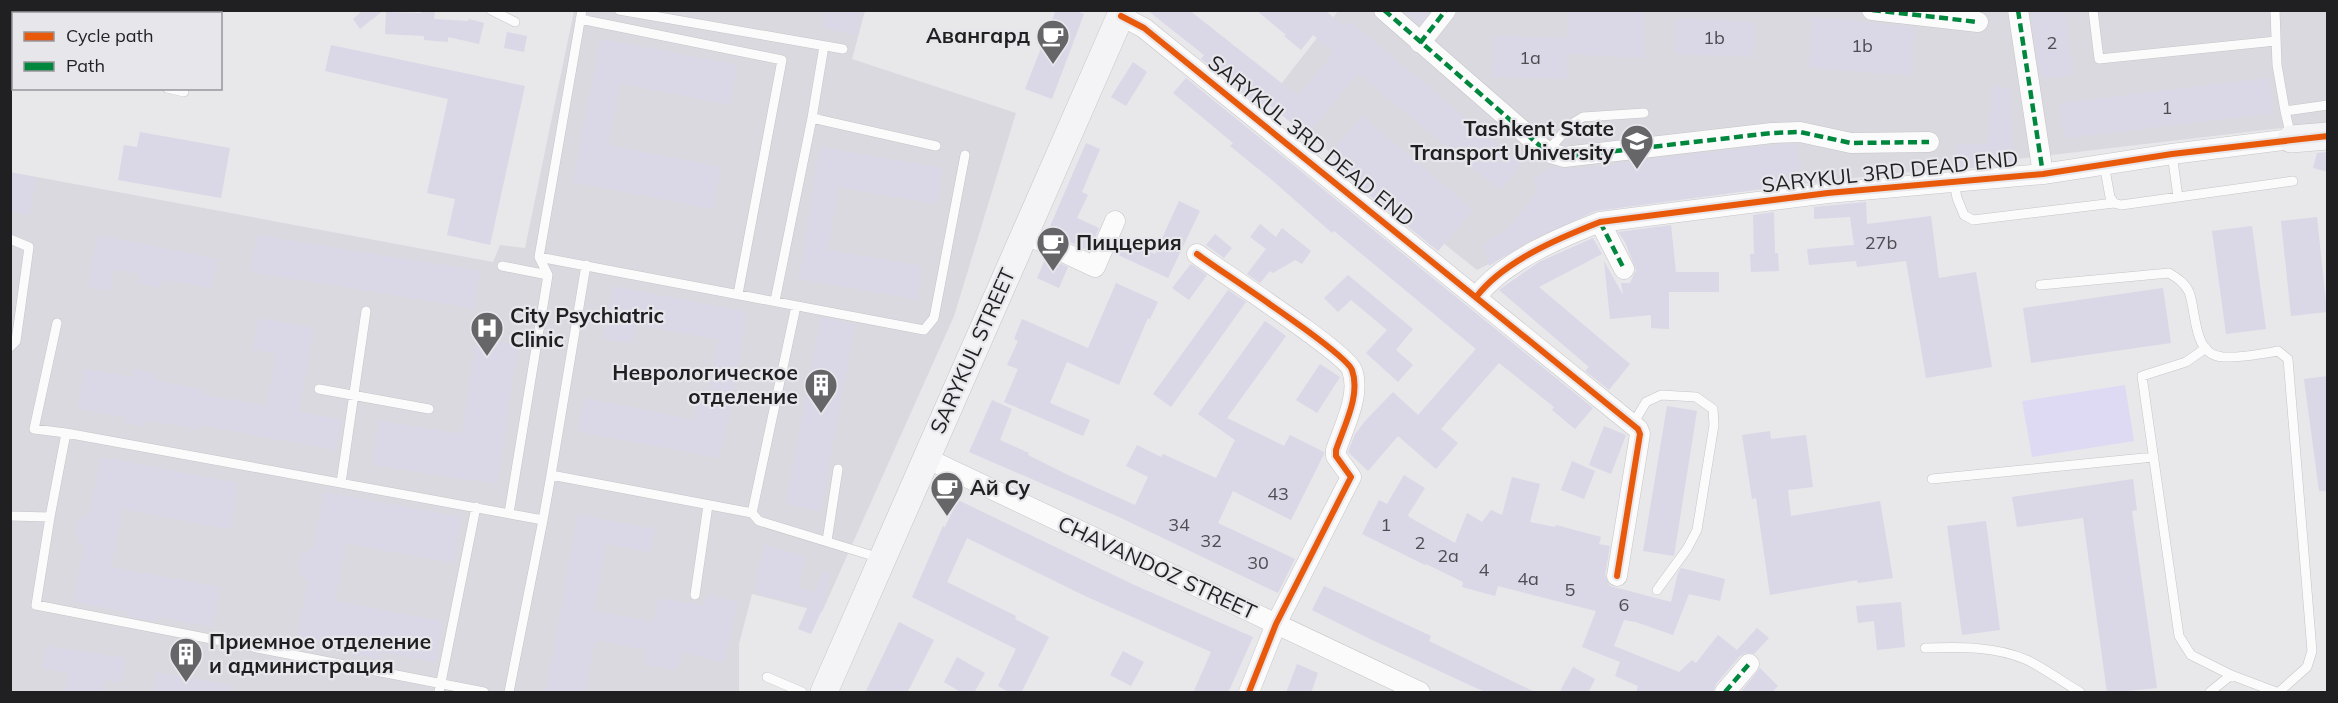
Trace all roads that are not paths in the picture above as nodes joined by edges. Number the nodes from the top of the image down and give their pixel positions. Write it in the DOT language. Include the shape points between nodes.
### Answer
graph roads {
  1 [pos="490,10"];
  2 [pos="619,10"];
  3 [pos="1384,10"];
  4 [pos="1446,10"];
  5 [pos="1872,10"];
  6 [pos="2018,10"];
  7 [pos="2093,10"];
  8 [pos="2275,10"];
  9 [pos="1122,13"];
  10 [pos="581,14"];
  11 [pos="515,22"];
  12 [pos="1978,22"];
  13 [pos="2276,41"];
  14 [pos="1420,43"];
  15 [pos="824,46"];
  16 [pos="843,49"];
  17 [pos="176,90"];
  18 [pos="184,92"];
  19 [pos="2328,105"];
  20 [pos="2285,111"];
  21 [pos="1644,113"];
  22 [pos="812,118"];
  23 [pos="2328,136"];
  24 [pos="2291,139"];
  25 [pos="1929,142"];
  26 [pos="936,146"];
  27 [pos="1547,152"];
  28 [pos="2172,153"];
  29 [pos="965,155"];
  30 [pos="2104,164"];
  31 [pos="2043,174"];
  32 [pos="1954,181"];
  33 [pos="2293,181"];
  34 [pos="2178,197"];
  35 [pos="2114,203"];
  36 [pos="1115,221"];
  37 [pos="1600,222"];
  38 [pos="1025,234"];
  39 [pos="10,239"];
  40 [pos="1197,254"];
  41 [pos="539,256"];
  42 [pos="586,265"];
  43 [pos="502,266"];
  44 [pos="1624,269"];
  45 [pos="548,275"];
  46 [pos="2040,285"];
  47 [pos="738,294"];
  48 [pos="1477,297"];
  49 [pos="775,301"];
  50 [pos="796,306"];
  51 [pos="366,311"];
  52 [pos="57,323"];
  53 [pos="10,347"];
  54 [pos="2206,348"];
  55 [pos="319,389"];
  56 [pos="354,396"];
  57 [pos="429,409"];
  58 [pos="1633,424"];
  59 [pos="66,433"];
  60 [pos="927,458"];
  61 [pos="2154,458"];
  62 [pos="838,469"];
  63 [pos="551,475"];
  64 [pos="1932,479"];
  65 [pos="341,483"];
  66 [pos="708,505"];
  67 [pos="476,507"];
  68 [pos="509,513"];
  69 [pos="752,513"];
  70 [pos="10,516"];
  71 [pos="50,517"];
  72 [pos="543,520"];
  73 [pos="827,541"];
  74 [pos="883,558"];
  75 [pos="1617,576"];
  76 [pos="1657,590"];
  77 [pos="695,595"];
  78 [pos="1276,624"];
  79 [pos="1925,648"];
  80 [pos="1749,664"];
  81 [pos="2231,675"];
  82 [pos="767,677"];
  83 [pos="439,688"];
  84 [pos="484,693"];
  85 [pos="509,693"];
  86 [pos="802,693"];
  87 [pos="824,693"];
  88 [pos="1249,693"];
  89 [pos="1420,693"];
  90 [pos="1725,693"];
  91 [pos="2080,693"];
  92 [pos="2210,693"];
  93 [pos="2278,693"];
  1 -- 11 [label="lane"];
  2 -- 15 [label="lane"];
  3 -- 14 [label="street"];
  4 -- 14 [label="street"];
  5 -- 12 [label="street"];
  6 -- 31 [label="street"];
  7 -- 13 [label="lane" via="2099,59"];
  8 -- 13 [label="lane"];
  9 -- 38 [label="main road, SARYKUL STREET"];
  9 -- 48 [label="street, SARYKUL 3RD DEAD END"];
  10 -- 41 [label="lane"];
  10 -- 47 [label="lane" via="782,60"];
  13 -- 20 [label="lane"];
  14 -- 27 [label="street"];
  15 -- 16 [label="lane"];
  15 -- 22 [label="lane"];
  17 -- 18 [label="lane"];
  19 -- 20 [label="lane"];
  20 -- 24 [label="lane"];
  21 -- 27 [label="lane" via="1582,117"];
  22 -- 26 [label="lane"];
  22 -- 49 [label="lane"];
  23 -- 24 [label="main road"];
  24 -- 28 [label="street, SARYKUL 3RD DEAD END"];
  25 -- 27 [label="street" via="1851,143 1800,132 1564,157"];
  28 -- 30 [label="street, SARYKUL 3RD DEAD END"];
  28 -- 34 [label="lane"];
  29 -- 50 [label="lane" via="934,318 924,330"];
  30 -- 31 [label="street, SARYKUL 3RD DEAD END"];
  30 -- 35 [label="lane"];
  31 -- 32 [label="street, SARYKUL 3RD DEAD END"];
  32 -- 35 [label="lane" via="1964,215 1973,220"];
  32 -- 37 [label="street, SARYKUL 3RD DEAD END"];
  33 -- 34 [label="lane"];
  34 -- 35 [label="lane"];
  36 -- 38 [label="street" via="1095,267"];
  37 -- 44 [label="street"];
  37 -- 48 [label="street, SARYKUL 3RD DEAD END" via="1537,251 1488,282"];
  38 -- 60 [label="main road, SARYKUL STREET"];
  39 -- 53 [label="lane" via="29,247 16,341"];
  40 -- 78 [label="street" via="1330,348 1351,368 1355,385 1336,456 1351,477"];
  41 -- 42 [label="lane"];
  41 -- 45 [label="lane"];
  42 -- 47 [label="lane"];
  42 -- 63 [label="lane"];
  43 -- 45 [label="lane"];
  45 -- 68 [label="lane"];
  46 -- 54 [label="lane" via="2169,273 2189,292 2198,335"];
  47 -- 49 [label="lane"];
  48 -- 58 [label="street, SARYKUL 3RD DEAD END"];
  49 -- 50 [label="lane"];
  50 -- 69 [label="lane"];
  51 -- 56 [label="lane"];
  52 -- 59 [label="lane" via="34,429"];
  54 -- 61 [label="lane" via="2186,362 2142,376"];
  54 -- 93 [label="lane" via="2220,357 2278,351 2288,359 2312,651 2307,667"];
  55 -- 56 [label="lane"];
  56 -- 57 [label="lane"];
  56 -- 65 [label="lane"];
  58 -- 75 [label="street" via="1640,434"];
  58 -- 76 [label="lane" via="1646,402 1661,395 1696,397 1713,409 1714,425 1697,530"];
  59 -- 65 [label="lane"];
  59 -- 71 [label="lane"];
  60 -- 74 [label="main road, SARYKUL STREET"];
  60 -- 78 [label="street, CHAVANDOZ STREET"];
  61 -- 64 [label="lane"];
  61 -- 81 [label="lane" via="2179,636 2191,655"];
  62 -- 73 [label="lane"];
  63 -- 66 [label="lane"];
  63 -- 72 [label="lane"];
  65 -- 67 [label="lane"];
  66 -- 69 [label="lane"];
  66 -- 77 [label="lane"];
  67 -- 68 [label="lane"];
  67 -- 83 [label="lane"];
  68 -- 72 [label="lane"];
  69 -- 73 [label="lane" via="759,521"];
  70 -- 71 [label="lane"];
  71 -- 83 [label="lane" via="36,606"];
  72 -- 85 [label="lane"];
  73 -- 74 [label="lane"];
  74 -- 87 [label="main road, SARYKUL STREET"];
  78 -- 88 [label="street"];
  78 -- 89 [label="street, CHAVANDOZ STREET"];
  79 -- 91 [label="lane" via="1999,651 2028,660"];
  80 -- 90 [label="street"];
  81 -- 92 [label="lane"];
  81 -- 93 [label="lane"];
  82 -- 86 [label="lane"];
  83 -- 84 [label="lane"];
}
